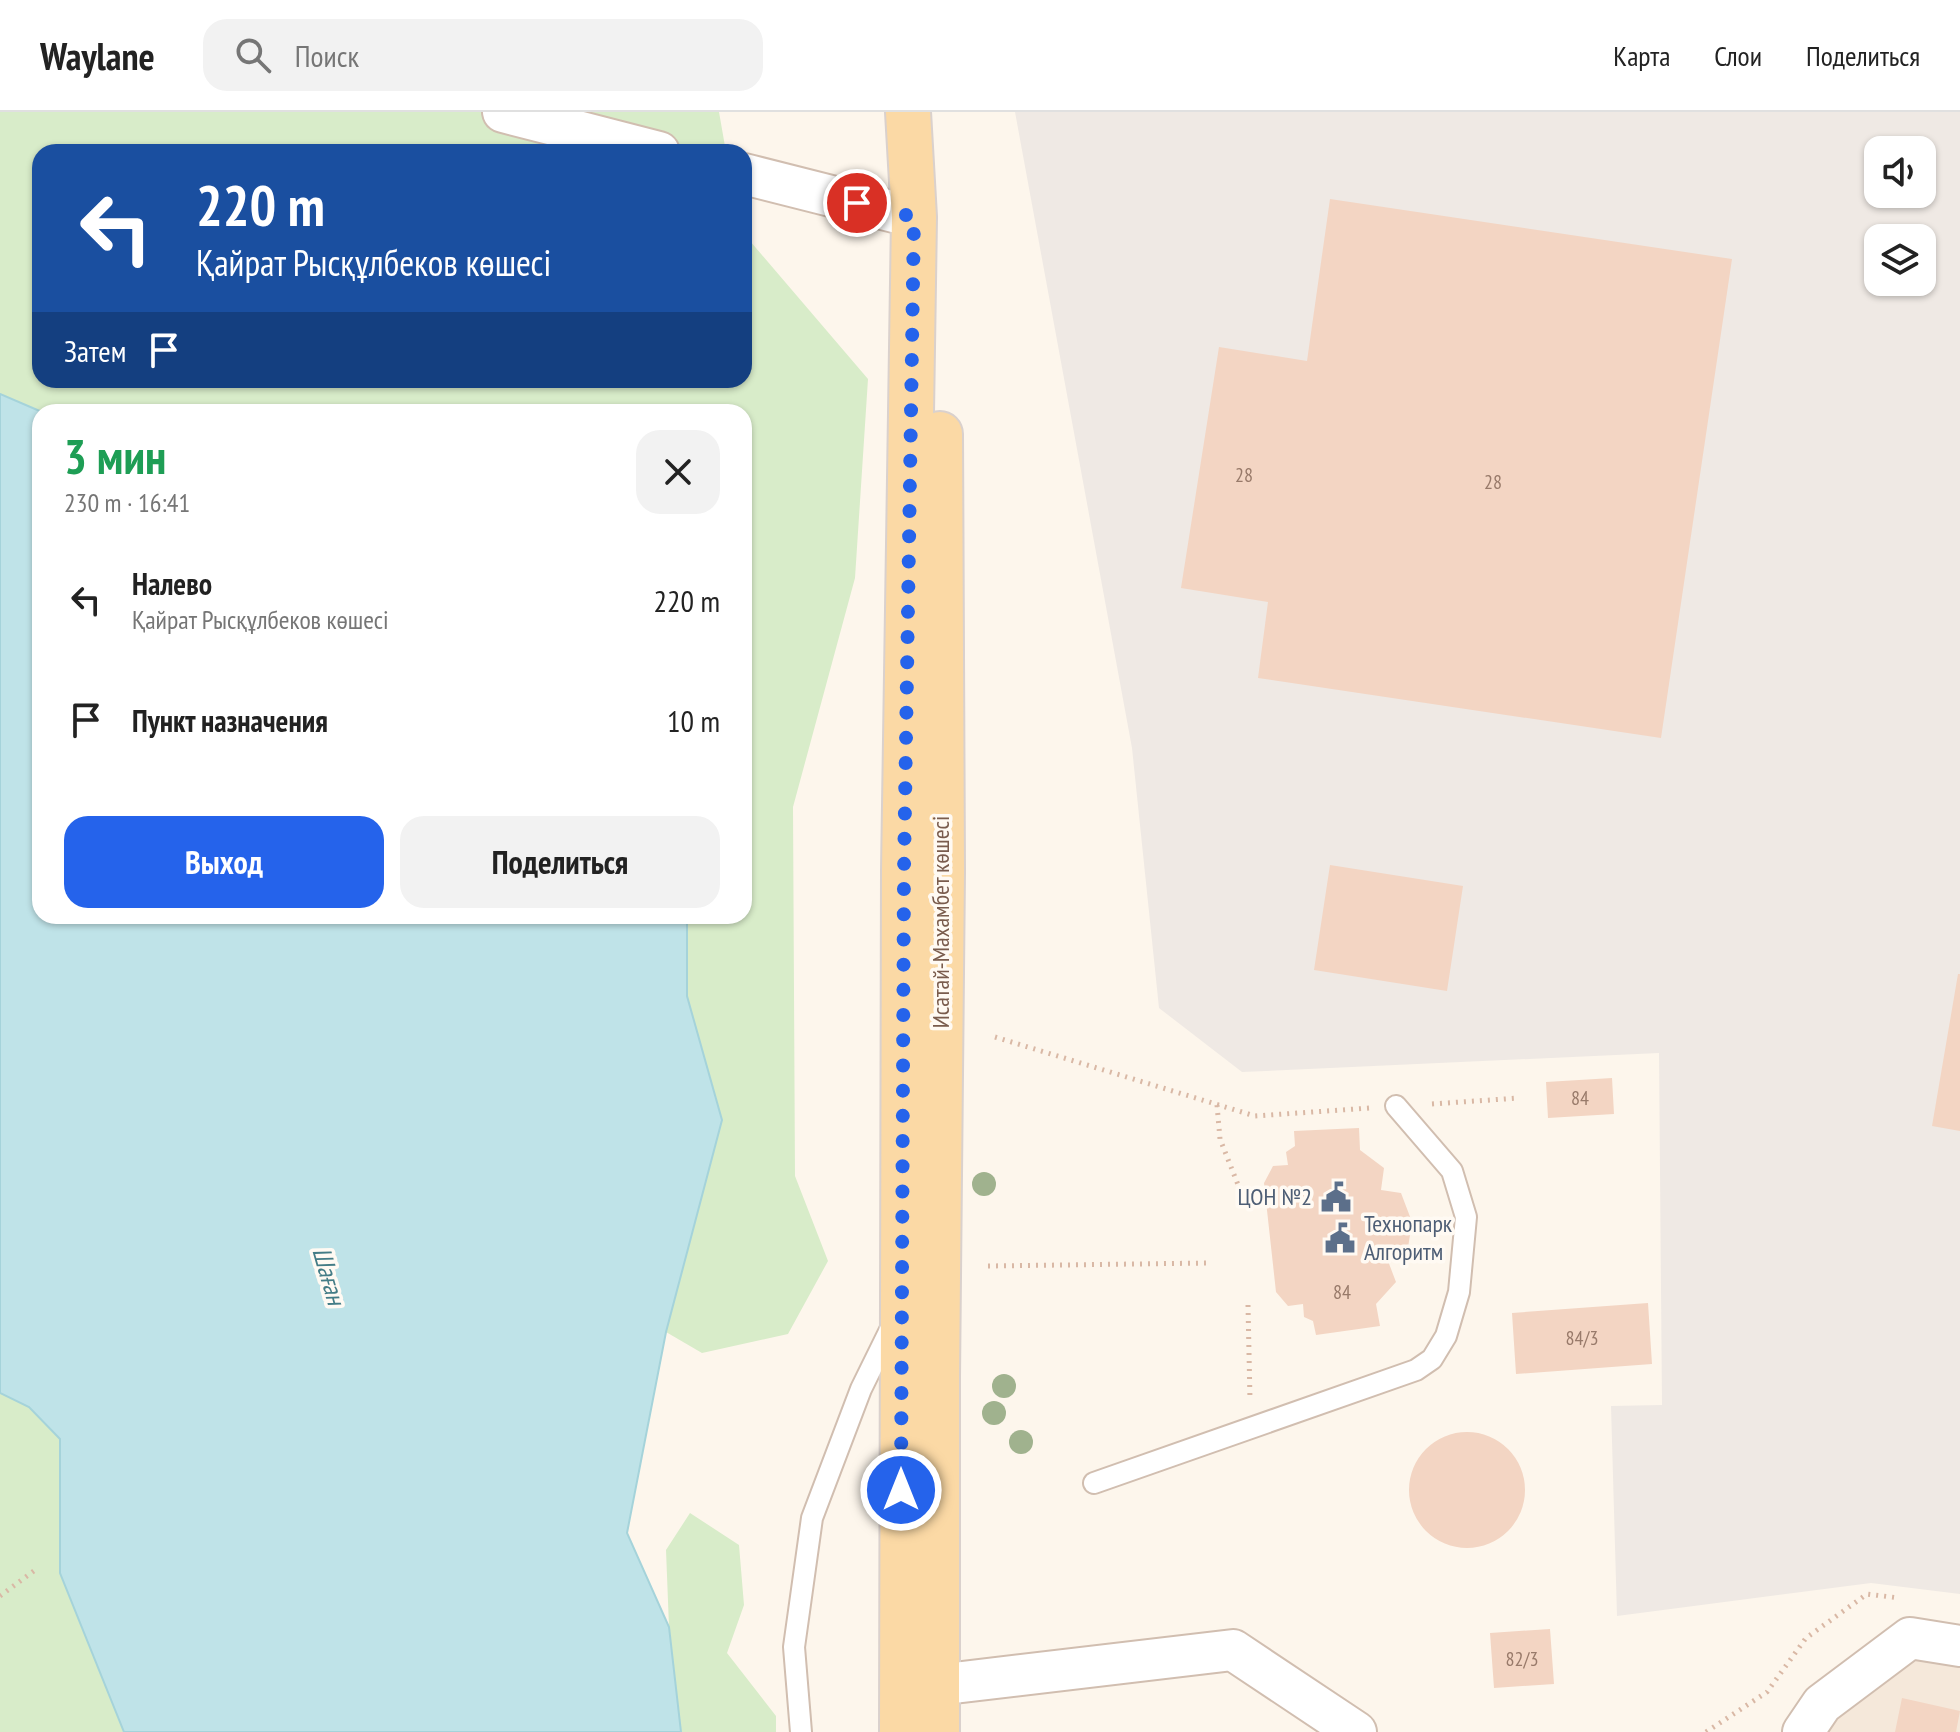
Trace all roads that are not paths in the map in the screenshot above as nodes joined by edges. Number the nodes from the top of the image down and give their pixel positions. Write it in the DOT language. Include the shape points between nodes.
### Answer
graph roads {
  1 [pos="503,112"];
  2 [pos="908,112"];
  3 [pos="933,112"];
  4 [pos="628,144"];
  5 [pos="752,176"];
  6 [pos="914,217"];
  7 [pos="1396,1106"];
  8 [pos="901,1309"];
  9 [pos="1094,1483"];
  10 [pos="1960,1646"];
  11 [pos="937,1685"];
  12 [pos="801,1732"];
  13 [pos="902,1732"];
  14 [pos="937,1732"];
  15 [pos="1356,1732"];
  16 [pos="1803,1732"];
  1 -- 4 [label="street"];
  2 -- 6 [label="main road"];
  3 -- 11 [label="main road, Исатай-Махамбет көшесі" via="939,221 942,872"];
  5 -- 6 [label="street"];
  6 -- 8 [label="main road"];
  7 -- 9 [label="lane" via="1452,1171 1466,1217 1459,1292 1446,1336 1432,1359 1416,1370"];
  8 -- 12 [label="lane" via="861,1389 812,1518 794,1647"];
  8 -- 13 [label="main road"];
  10 -- 16 [label="street" via="1910,1638 1822,1704"];
  11 -- 14 [label="main road, Исатай-Махамбет көшесі"];
  11 -- 15 [label="street" via="1233,1650"];
}
